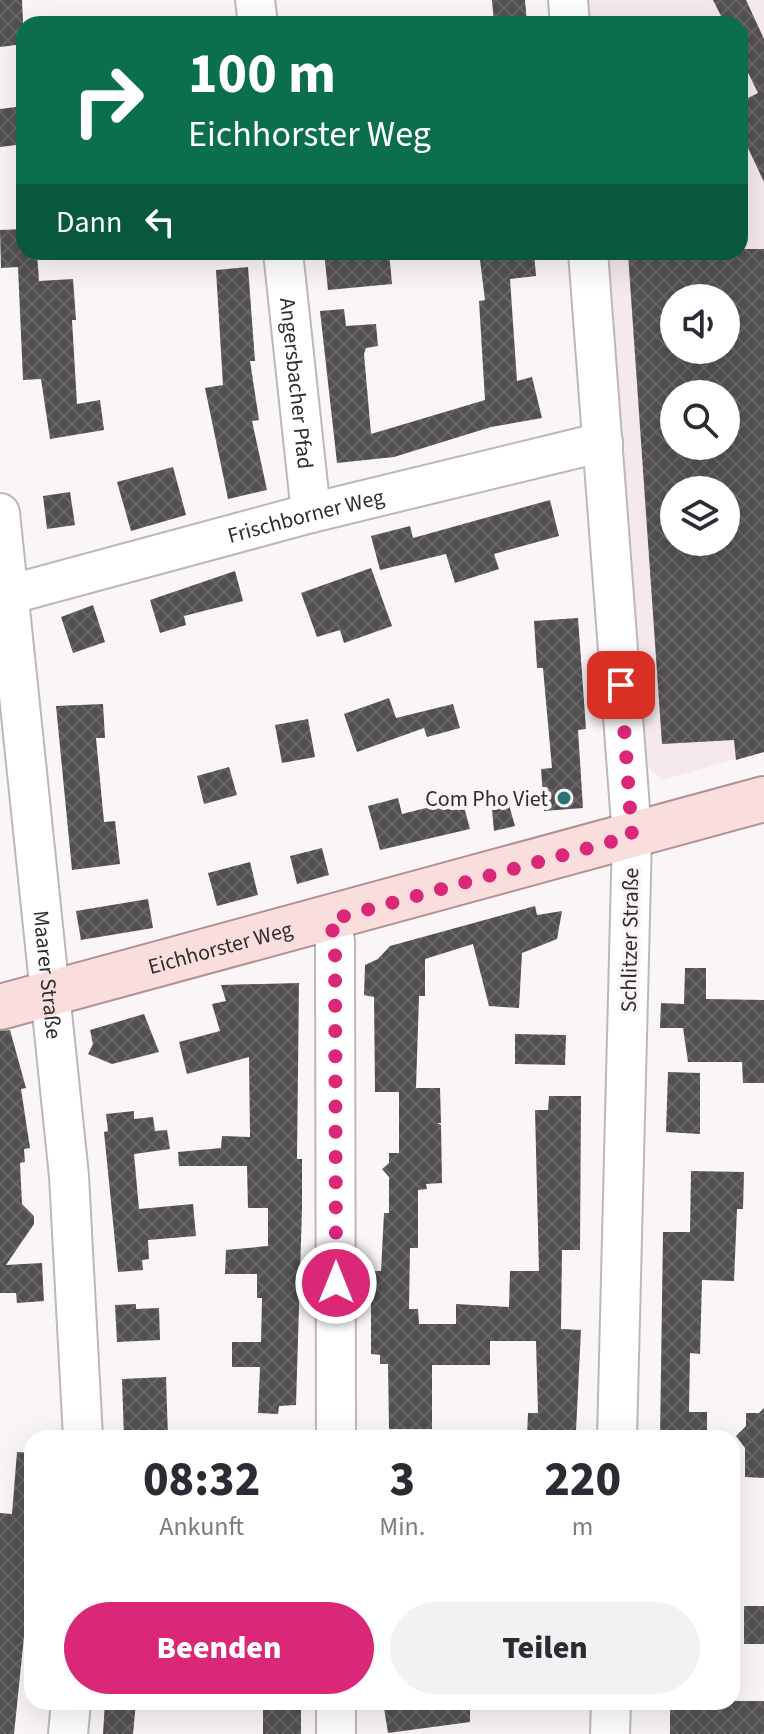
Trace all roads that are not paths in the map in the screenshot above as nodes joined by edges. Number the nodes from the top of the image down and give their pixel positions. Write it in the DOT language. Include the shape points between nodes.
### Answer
graph roads {
  1 [pos="284,260"];
  2 [pos="589,260"];
  3 [pos="603,442"];
  4 [pos="0,513"];
  5 [pos="311,513"];
  6 [pos="8,595"];
  7 [pos="764,799"];
  8 [pos="632,836"];
  9 [pos="330,920"];
  10 [pos="48,995"];
  11 [pos="0,1007"];
  12 [pos="83,1430"];
  13 [pos="336,1430"];
  14 [pos="617,1430"];
  15 [pos="70,1710"];
  16 [pos="336,1710"];
  17 [pos="611,1710"];
  18 [pos="68,1734"];
  19 [pos="336,1734"];
  20 [pos="610,1734"];
  1 -- 5 [label="street, Angersbacher Pfad"];
  2 -- 3 [label="street, Schlitzer Straße"];
  3 -- 5 [label="street, Frischborner Weg"];
  3 -- 8 [label="street, Schlitzer Straße"];
  4 -- 6 [label="street, Maarer Straße"];
  5 -- 6 [label="street, Frischborner Weg"];
  6 -- 10 [label="street, Maarer Straße"];
  7 -- 8 [label="main road, Eichhorster Weg"];
  8 -- 9 [label="main road, Eichhorster Weg"];
  8 -- 14 [label="street, Schlitzer Straße"];
  9 -- 10 [label="main road, Eichhorster Weg"];
  9 -- 13 [label="street" via="335,941"];
  10 -- 11 [label="main road, Eichhorster Weg"];
  10 -- 12 [label="street, Maarer Straße" via="69,1176"];
  15 -- 18 [label="street"];
  16 -- 19 [label="street"];
  17 -- 20 [label="street"];
}
